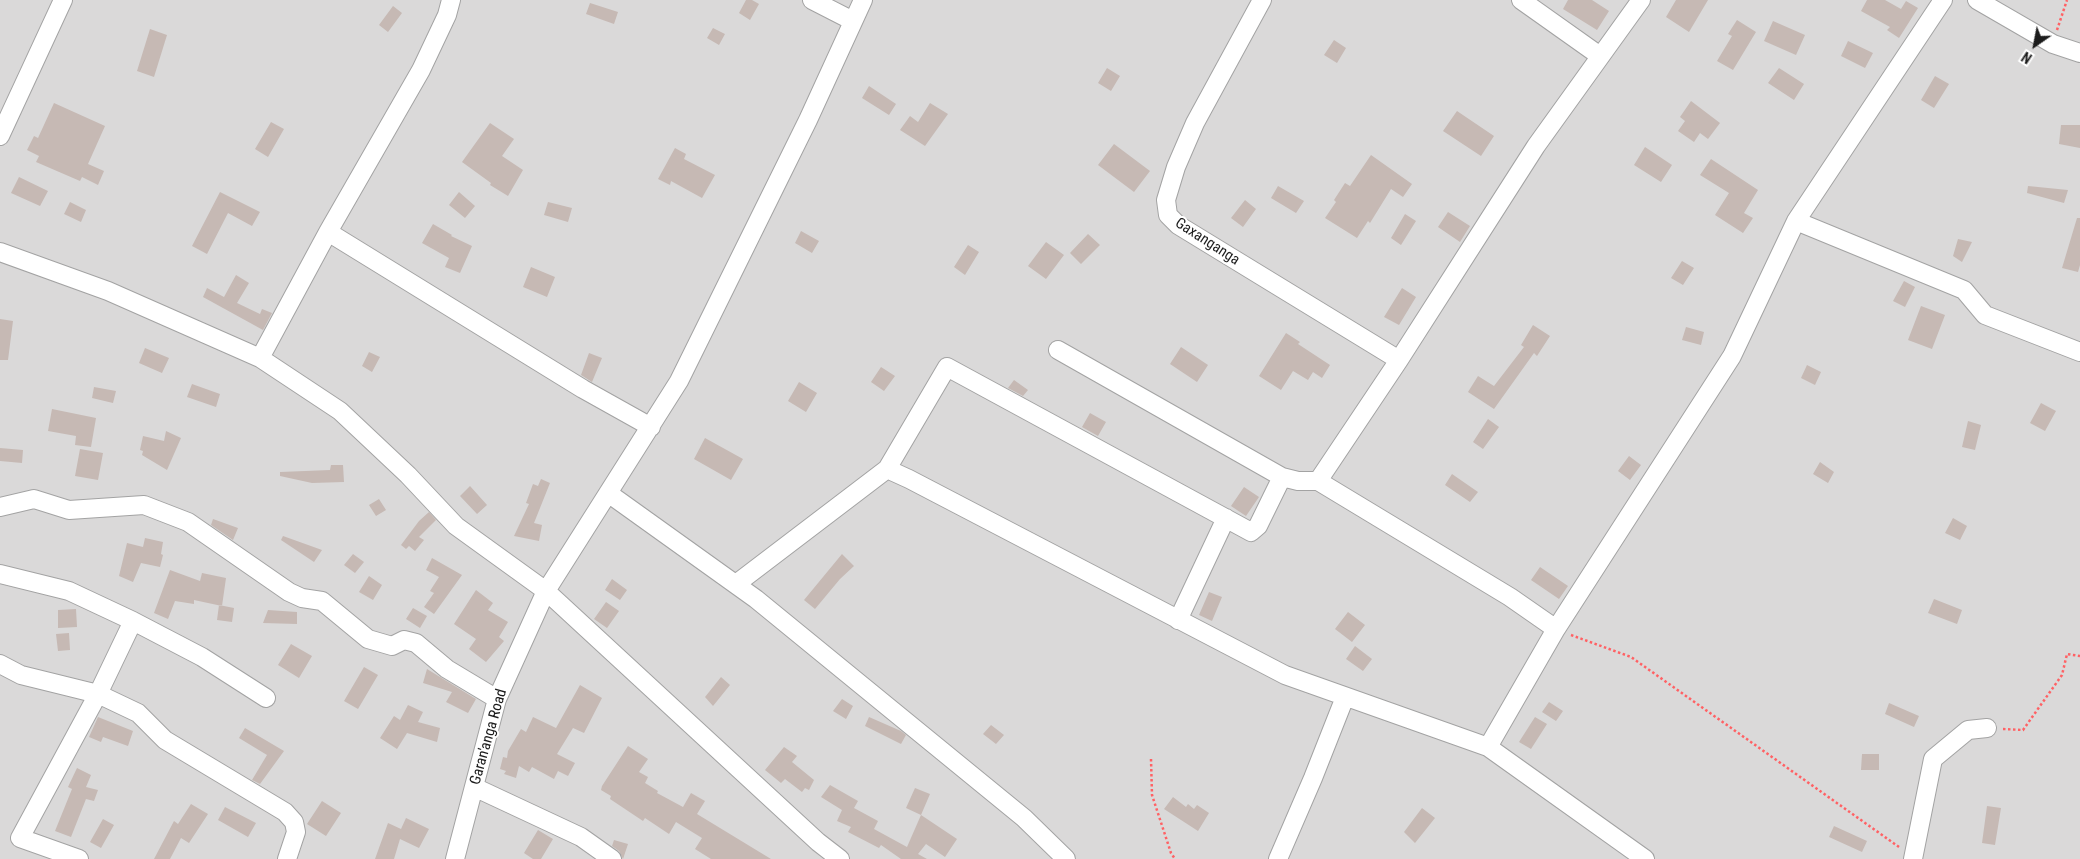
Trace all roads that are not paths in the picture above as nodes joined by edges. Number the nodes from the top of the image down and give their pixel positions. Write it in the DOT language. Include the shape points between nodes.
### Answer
graph roads {
  1 [pos="63,0"];
  2 [pos="451,0"];
  3 [pos="812,0"];
  4 [pos="863,0"];
  5 [pos="1262,0"];
  6 [pos="1521,0"];
  7 [pos="1641,0"];
  8 [pos="1943,0"];
  9 [pos="1978,0"];
  10 [pos="853,21"];
  11 [pos="2080,53"];
  12 [pos="1600,56"];
  13 [pos="0,136"];
  14 [pos="1796,221"];
  15 [pos="328,232"];
  16 [pos="0,252"];
  17 [pos="1058,350"];
  18 [pos="2080,352"];
  19 [pos="260,358"];
  20 [pos="1399,360"];
  21 [pos="651,427"];
  22 [pos="888,469"];
  23 [pos="1282,478"];
  24 [pos="1318,481"];
  25 [pos="608,492"];
  26 [pos="0,507"];
  27 [pos="1226,518"];
  28 [pos="0,574"];
  29 [pos="736,584"];
  30 [pos="546,591"];
  31 [pos="1178,620"];
  32 [pos="133,621"];
  33 [pos="1556,629"];
  34 [pos="0,664"];
  35 [pos="98,694"];
  36 [pos="1345,696"];
  37 [pos="266,698"];
  38 [pos="497,699"];
  39 [pos="1987,728"];
  40 [pos="1488,747"];
  41 [pos="474,787"];
  42 [pos="1913,856"];
  43 [pos="79,859"];
  44 [pos="287,859"];
  45 [pos="455,859"];
  46 [pos="612,859"];
  47 [pos="840,859"];
  48 [pos="1066,859"];
  49 [pos="1278,859"];
  50 [pos="1645,859"];
  1 -- 13 [label="street"];
  2 -- 15 [label="street" via="421,70"];
  3 -- 10 [label="street"];
  4 -- 10 [label="street, Garan'anga Road"];
  5 -- 20 [label="street, Gaxanganga" via="1195,124 1176,167 1166,200 1168,215 1178,225"];
  6 -- 12 [label="street"];
  7 -- 12 [label="street"];
  8 -- 14 [label="street"];
  9 -- 11 [label="street" via="2053,44"];
  10 -- 21 [label="street, Garan'anga Road" via="703,335"];
  12 -- 20 [label="street" via="1536,146"];
  14 -- 18 [label="street" via="1964,290 1985,314"];
  14 -- 33 [label="street" via="1732,356"];
  15 -- 19 [label="street"];
  15 -- 21 [label="street" via="574,384"];
  16 -- 19 [label="street" via="108,291"];
  17 -- 23 [label="street"];
  19 -- 30 [label="street" via="340,411 456,526"];
  20 -- 24 [label="street"];
  21 -- 25 [label="street, Garan'anga Road"];
  22 -- 27 [label="street" via="947,367"];
  22 -- 29 [label="street"];
  22 -- 31 [label="street"];
  23 -- 24 [label="street"];
  23 -- 27 [label="street" via="1258,526 1251,532"];
  24 -- 33 [label="street" via="1510,597"];
  25 -- 29 [label="street"];
  25 -- 30 [label="street, Garan'anga Road"];
  26 -- 38 [label="street" via="34,499 69,510 144,505 188,522 289,592 322,601 368,639 392,646 404,640 416,642 447,668"];
  27 -- 31 [label="street"];
  28 -- 32 [label="street" via="69,591"];
  29 -- 48 [label="street" via="1024,818"];
  30 -- 38 [label="street, Garan'anga Road"];
  30 -- 47 [label="street"];
  31 -- 36 [label="street" via="1285,675"];
  32 -- 35 [label="street"];
  32 -- 37 [label="street" via="202,656"];
  33 -- 40 [label="street"];
  34 -- 35 [label="street" via="21,675"];
  35 -- 43 [label="street" via="20,838"];
  35 -- 44 [label="street" via="138,713 166,740 285,812 294,822 296,832"];
  36 -- 40 [label="street"];
  36 -- 49 [label="street"];
  38 -- 41 [label="street, Garan'anga Road"];
  39 -- 42 [label="street" via="1968,730 1933,759"];
  40 -- 50 [label="street"];
  41 -- 45 [label="street, Garan'anga Road"];
  41 -- 46 [label="street" via="581,837"];
}
